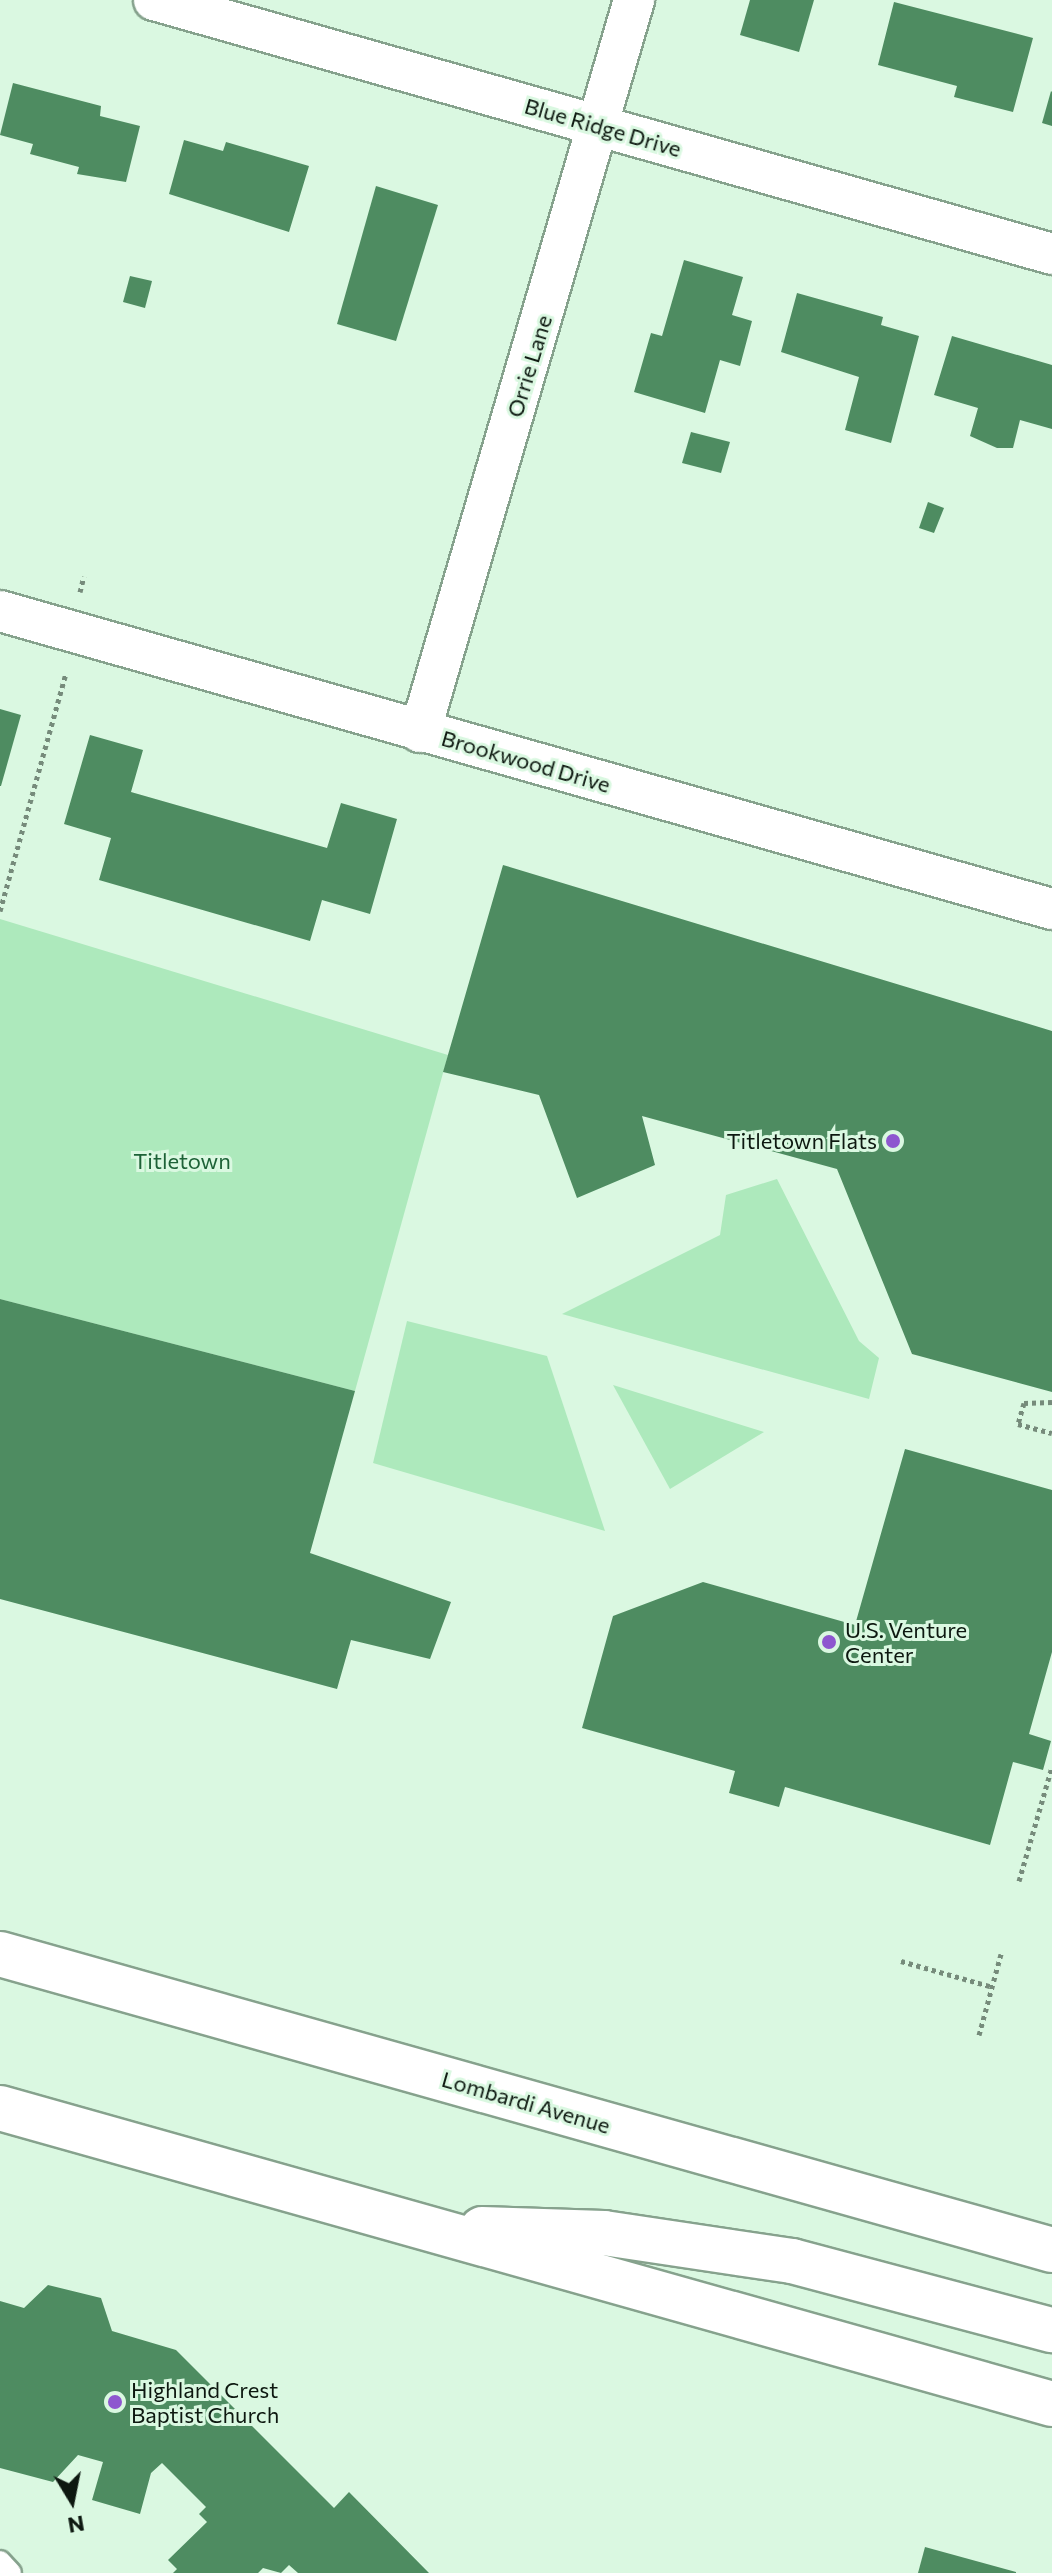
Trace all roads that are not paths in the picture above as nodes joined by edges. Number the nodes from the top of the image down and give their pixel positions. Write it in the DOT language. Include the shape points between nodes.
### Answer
graph roads {
  1 [pos="154,0"];
  2 [pos="634,0"];
  3 [pos="600,127"];
  4 [pos="1052,254"];
  5 [pos="0,611"];
  6 [pos="420,732"];
  7 [pos="1052,909"];
  8 [pos="0,1954"];
  9 [pos="0,2108"];
  10 [pos="436,2232"];
  11 [pos="1052,2250"];
  12 [pos="1052,2330"];
  13 [pos="1052,2404"];
  14 [pos="0,2561"];
  15 [pos="11,2573"];
  1 -- 3 [label="street, Blue Ridge Drive"];
  2 -- 3 [label="street, Orrie Lane"];
  3 -- 4 [label="street, Blue Ridge Drive"];
  3 -- 6 [label="street, Orrie Lane"];
  5 -- 6 [label="street, Brookwood Drive"];
  6 -- 7 [label="street, Brookwood Drive"];
  8 -- 11 [label="main road, Lombardi Avenue"];
  9 -- 10 [label="main road"];
  10 -- 12 [label="main road" via="573,2230 709,2247 870,2280"];
  10 -- 13 [label="main road"];
  14 -- 15 [label="lane"];
}
